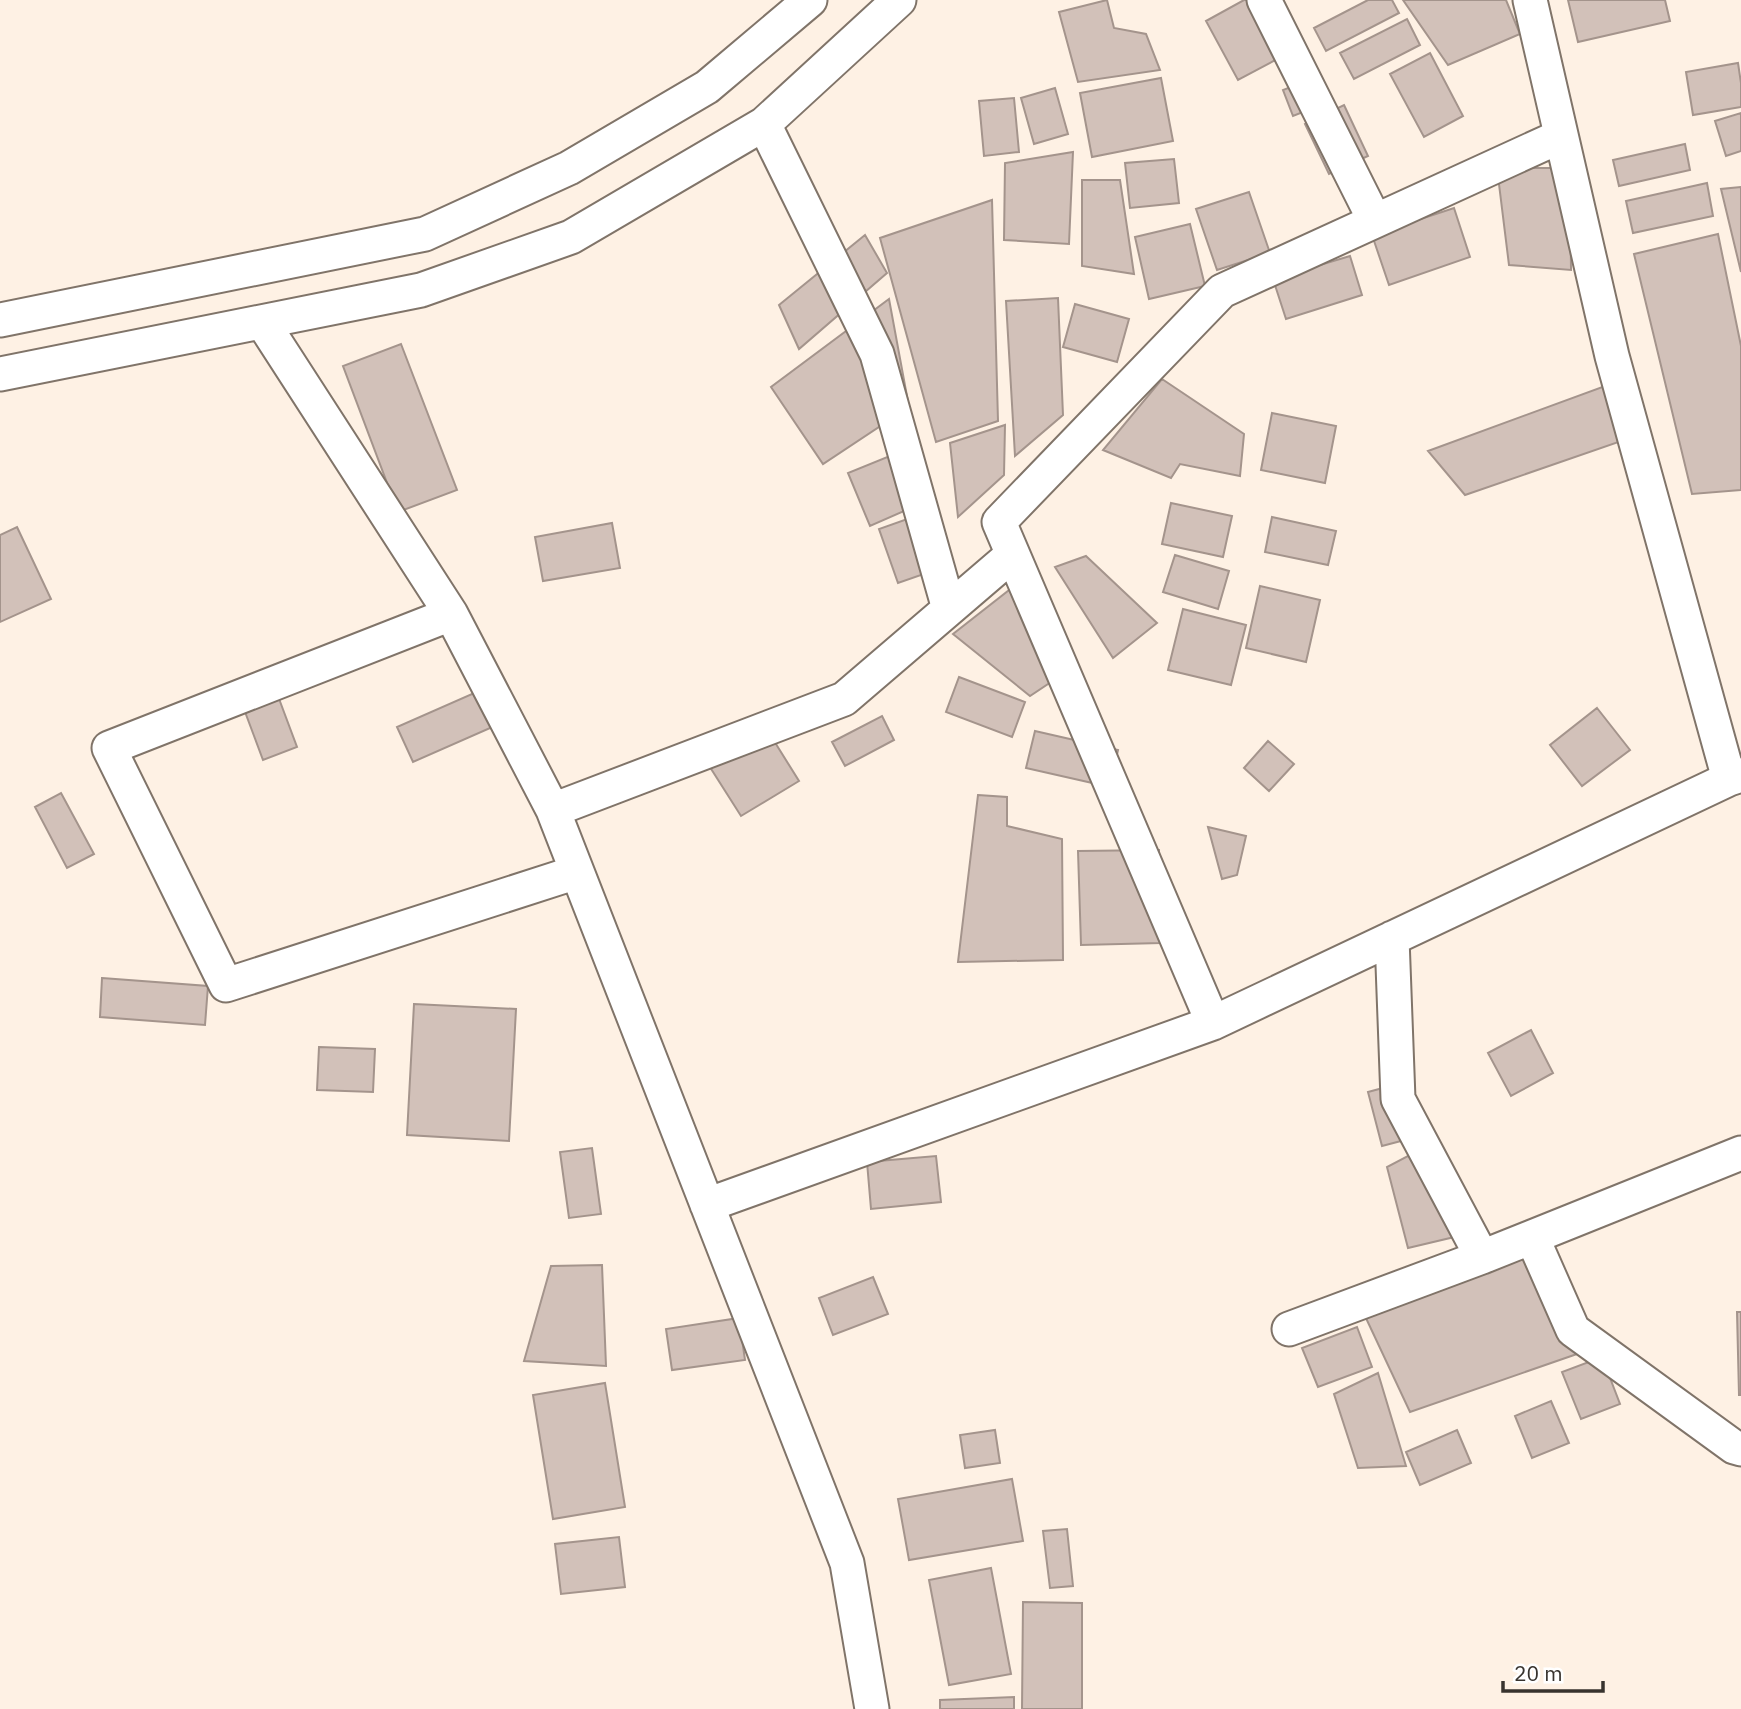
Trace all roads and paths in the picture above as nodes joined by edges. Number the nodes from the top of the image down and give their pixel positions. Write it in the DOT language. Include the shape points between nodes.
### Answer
graph roads {
  1 [pos="810,0"];
  2 [pos="899,0"];
  3 [pos="1264,0"];
  4 [pos="1530,0"];
  5 [pos="764,124"];
  6 [pos="1561,136"];
  7 [pos="1375,221"];
  8 [pos="0,320"];
  9 [pos="264,323"];
  10 [pos="0,374"];
  11 [pos="1013,555"];
  12 [pos="949,609"];
  13 [pos="452,614"];
  14 [pos="1735,777"];
  15 [pos="553,810"];
  16 [pos="577,872"];
  17 [pos="1392,938"];
  18 [pos="1213,1023"];
  19 [pos="1741,1153"];
  20 [pos="707,1205"];
  21 [pos="1532,1237"];
  22 [pos="1482,1257"];
  23 [pos="1289,1329"];
  24 [pos="1741,1449"];
  25 [pos="872,1709"];
  1 -- 8 [label="street" via="707,87 569,168 425,234"];
  2 -- 5 [label="street"];
  3 -- 7 [label="street"];
  4 -- 6 [label="street"];
  5 -- 9 [label="street" via="571,237 421,290"];
  5 -- 12 [label="street" via="877,354"];
  6 -- 7 [label="street"];
  6 -- 14 [label="street" via="1612,356"];
  7 -- 11 [label="street" via="1222,291 999,522"];
  9 -- 10 [label="street"];
  9 -- 13 [label="street"];
  11 -- 12 [label="street"];
  11 -- 18 [label="street"];
  12 -- 15 [label="street" via="844,699"];
  13 -- 15 [label="street"];
  13 -- 16 [label="street" via="109,748 226,985"];
  14 -- 17 [label="street"];
  15 -- 16 [label="street"];
  16 -- 20 [label="street"];
  17 -- 18 [label="street"];
  17 -- 22 [label="street" via="1398,1099"];
  18 -- 20 [label="street"];
  19 -- 21 [label="street"];
  20 -- 25 [label="street" via="847,1563"];
  21 -- 22 [label="street"];
  21 -- 24 [label="street" via="1573,1330"];
  22 -- 23 [label="street"];
}
